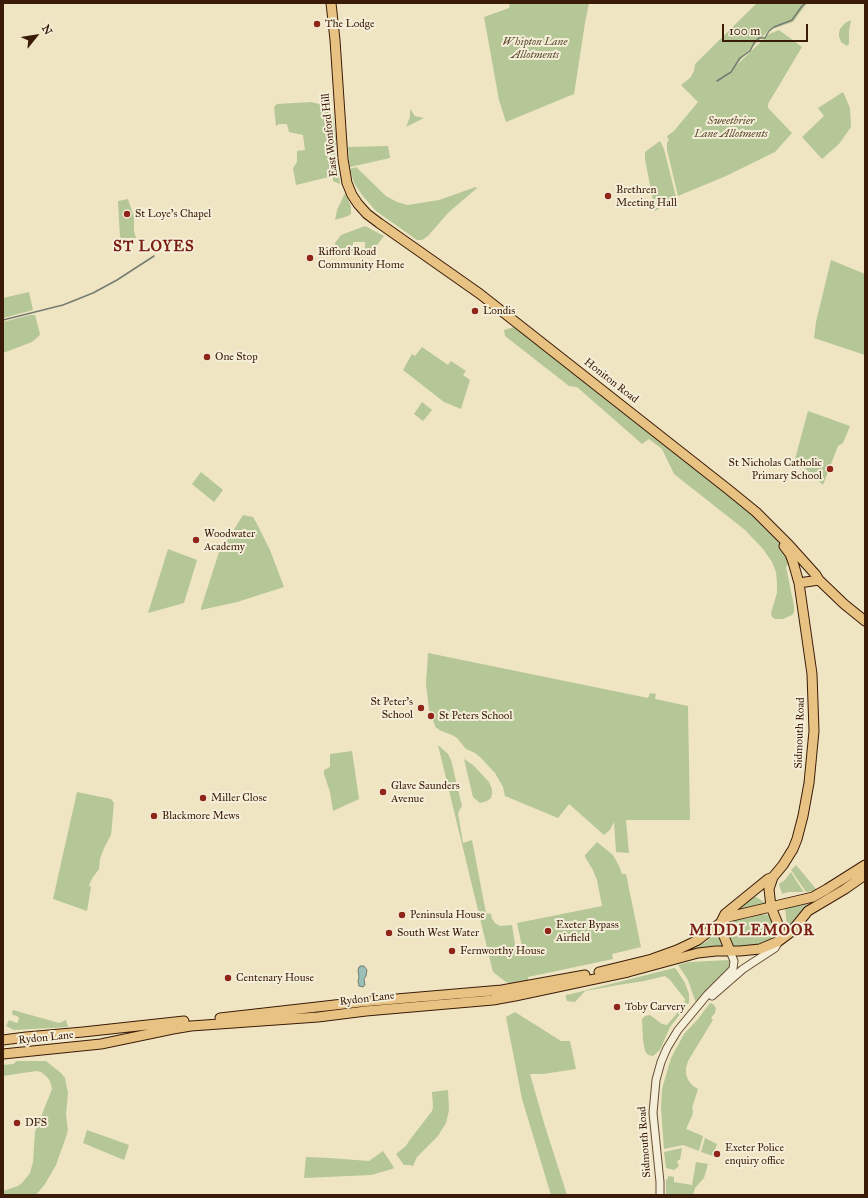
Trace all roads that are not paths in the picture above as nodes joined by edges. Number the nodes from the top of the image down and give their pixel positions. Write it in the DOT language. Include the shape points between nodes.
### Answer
graph roads {
  1 [pos="331,3"];
  2 [pos="423,253"];
  3 [pos="778,535"];
  4 [pos="819,580"];
  5 [pos="799,583"];
  6 [pos="865,621"];
  7 [pos="865,865"];
  8 [pos="865,875"];
  9 [pos="773,877"];
  10 [pos="771,907"];
  11 [pos="721,922"];
  12 [pos="779,941"];
  13 [pos="730,951"];
  14 [pos="700,1004"];
  15 [pos="3,1040"];
  16 [pos="3,1054"];
  17 [pos="660,1195"];
  1 -- 2 [label="main road, East Wonford Hill" via="342,153 347,183 352,195 366,214"];
  2 -- 3 [label="main road, Honiton Road" via="480,294 729,490 756,512"];
  3 -- 4 [label="main road, Honiton Road"];
  3 -- 5 [label="main road, Honiton Road" via="790,554"];
  4 -- 5 [label="main road"];
  4 -- 6 [label="main road, Honiton Road"];
  5 -- 9 [label="main road, Sidmouth Road" via="812,674 813,755 807,799 797,839 784,865"];
  7 -- 10 [label="main road" via="813,897"];
  8 -- 12 [label="main road, Rydon Lane" via="808,911 791,932"];
  9 -- 10 [label="main road" via="769,889"];
  9 -- 11 [label="main road, Sidmouth Road" via="725,914"];
  10 -- 11 [label="main road" via="728,917"];
  10 -- 12 [label="main road" via="780,929"];
  11 -- 13 [label="main road" via="721,929"];
  11 -- 15 [label="main road, Rydon Lane" via="693,943 663,955 598,973 514,988"];
  12 -- 13 [label="main road, Rydon Lane" via="760,949"];
  12 -- 14 [label="street, Sidmouth Road" via="775,948 743,969"];
  13 -- 14 [label="street, Sidmouth Road" via="734,961 733,969"];
  13 -- 16 [label="main road, Rydon Lane" via="698,953 628,972 493,1000 372,1010 318,1018 190,1026 101,1044"];
  14 -- 17 [label="street, Sidmouth Road" via="667,1048 656,1080 653,1113"];
}
